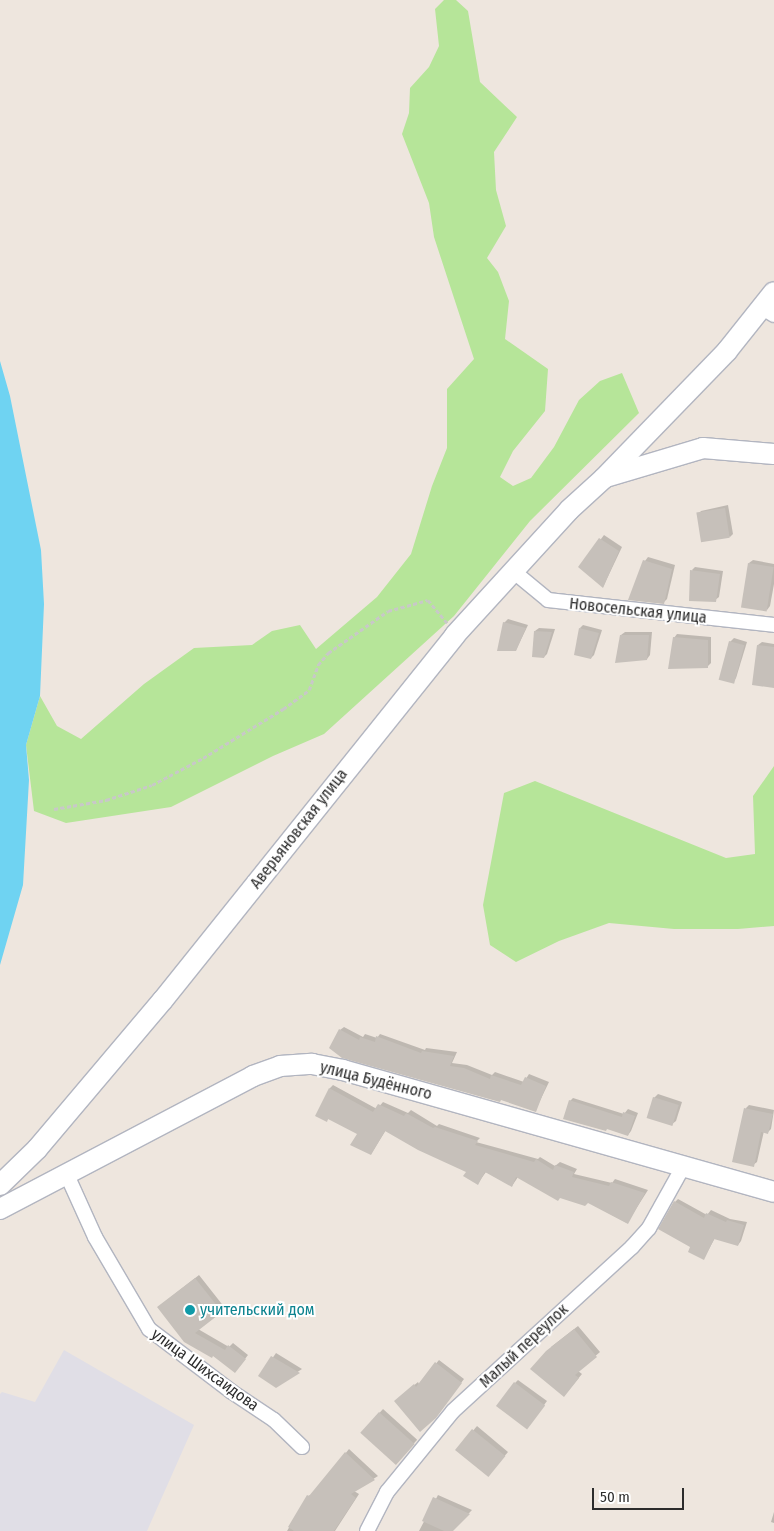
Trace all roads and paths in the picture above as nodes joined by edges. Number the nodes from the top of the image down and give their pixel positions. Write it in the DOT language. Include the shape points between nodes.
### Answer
graph roads {
  1 [pos="770,305"];
  2 [pos="774,454"];
  3 [pos="604,478"];
  4 [pos="513,571"];
  5 [pos="774,625"];
  6 [pos="455,635"];
  7 [pos="54,809"];
  8 [pos="684,1165"];
  9 [pos="67,1175"];
  10 [pos="0,1185"];
  11 [pos="774,1192"];
  12 [pos="0,1209"];
  13 [pos="302,1447"];
  14 [pos="367,1531"];
  1 -- 3 [label="street, Аверьяновская улица"];
  2 -- 3 [label="street" via="703,448"];
  3 -- 4 [label="street, Аверьяновская улица" via="569,510"];
  4 -- 5 [label="street, Новосельская улица" via="548,600"];
  4 -- 6 [label="street, Аверьяновская улица"];
  6 -- 7 [label="path" via="428,600 388,611 328,653 318,666 309,690 283,710 203,758 152,785 106,800"];
  6 -- 10 [label="street, Аверьяновская улица" via="163,1000 37,1149"];
  8 -- 9 [label="street, улица Будённого" via="312,1064 280,1066 253,1076"];
  8 -- 11 [label="street, улица Будённого"];
  8 -- 14 [label="street, Малый переулок" via="649,1228 453,1411 387,1492"];
  9 -- 12 [label="street, улица Будённого"];
  9 -- 13 [label="street, улица Шихсаидова" via="95,1237 149,1329 274,1420"];
}
